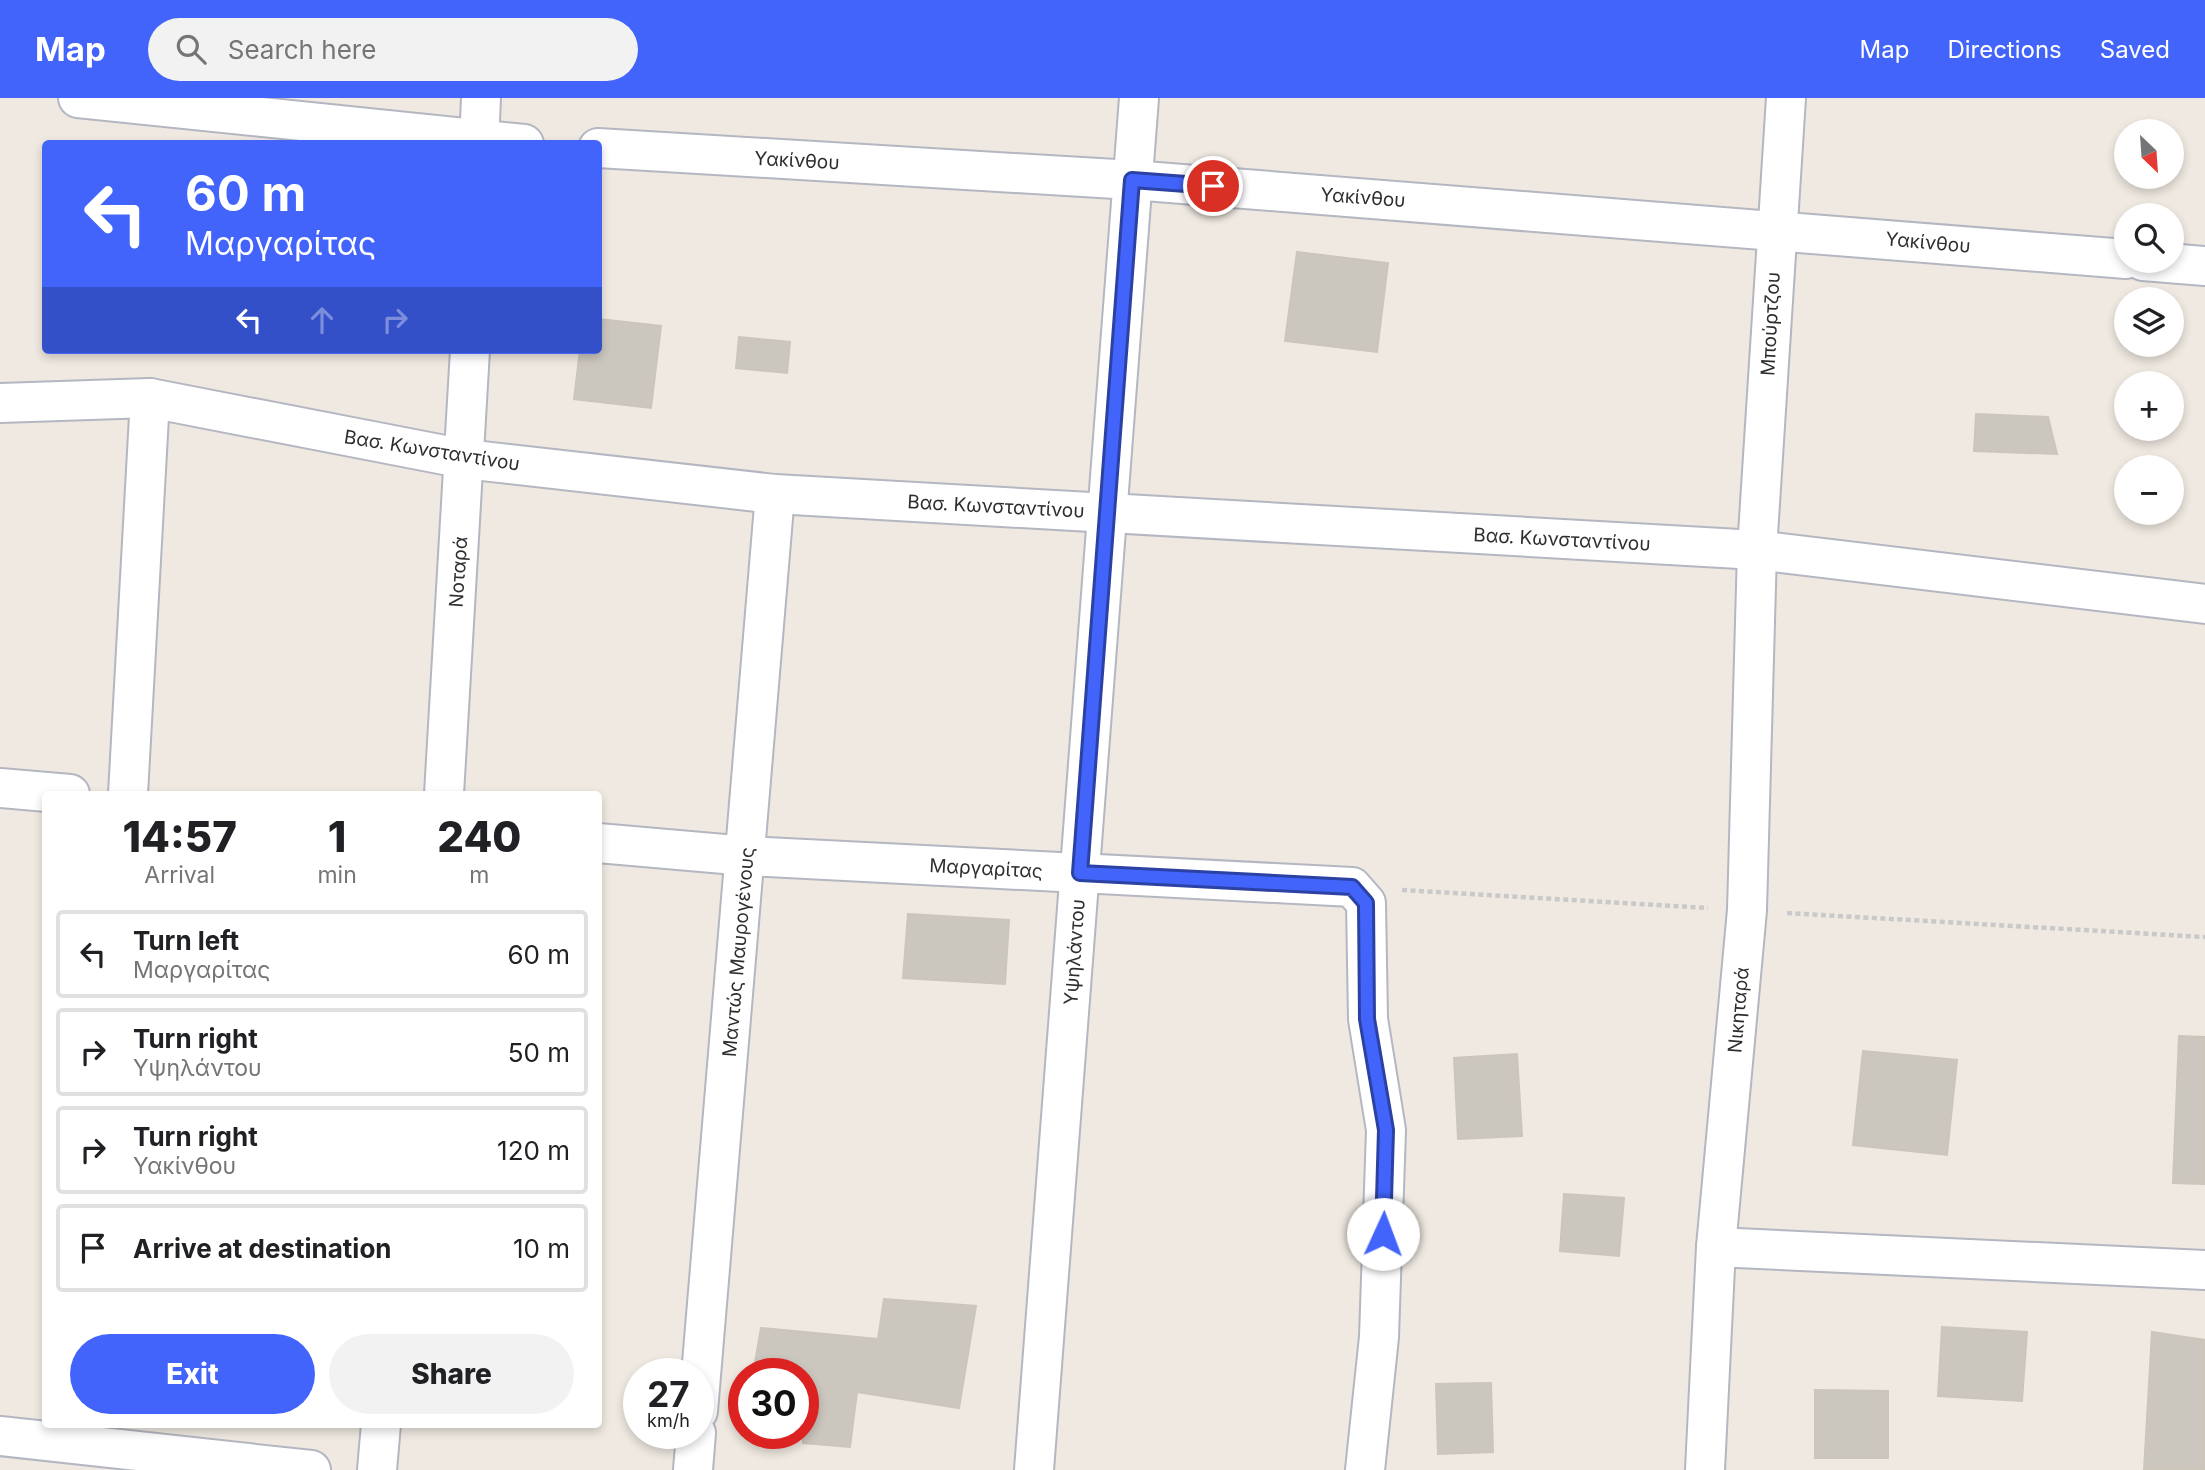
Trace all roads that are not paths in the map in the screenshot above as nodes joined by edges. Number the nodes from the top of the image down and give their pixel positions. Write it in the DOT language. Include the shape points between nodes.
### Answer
graph roads {
  1 [pos="78,98"];
  2 [pos="481,98"];
  3 [pos="1139,98"];
  4 [pos="1786,98"];
  5 [pos="461,140"];
  6 [pos="479,140"];
  7 [pos="602,148"];
  8 [pos="1132,180"];
  9 [pos="1776,229"];
  10 [pos="2114,258"];
  11 [pos="2184,264"];
  12 [pos="2205,266"];
  13 [pos="470,354"];
  14 [pos="150,398"];
  15 [pos="0,403"];
  16 [pos="465,459"];
  17 [pos="775,494"];
  18 [pos="1107,513"];
  19 [pos="1757,550"];
  20 [pos="2205,604"];
  21 [pos="0,788"];
  22 [pos="128,791"];
  23 [pos="444,791"];
  24 [pos="42,792"];
  25 [pos="602,843"];
  26 [pos="747,856"];
  27 [pos="1080,873"];
  28 [pos="1716,1247"];
  29 [pos="2205,1270"];
  30 [pos="703,1358"];
  31 [pos="381,1428"];
  32 [pos="0,1436"];
  33 [pos="695,1449"];
  34 [pos="311,1470"];
  35 [pos="377,1470"];
  36 [pos="693,1470"];
  37 [pos="1034,1470"];
  38 [pos="1365,1470"];
  39 [pos="1705,1470"];
  1 -- 5 [label="street"];
  2 -- 6 [label="street"];
  3 -- 8 [label="street, Υψηλάντου"];
  4 -- 9 [label="street, Μπούρτζου"];
  7 -- 8 [label="street, Υακίνθου"];
  8 -- 9 [label="street, Υακίνθου"];
  8 -- 18 [label="street, Υψηλάντου"];
  9 -- 10 [label="street, Υακίνθου"];
  9 -- 19 [label="street, Μπούρτζου"];
  11 -- 12 [label="street"];
  13 -- 16 [label="street, Νοταρά"];
  14 -- 15 [label="street, Βασ. Κωνσταντίνου"];
  14 -- 16 [label="street, Βασ. Κωνσταντίνου"];
  14 -- 22 [label="street"];
  16 -- 17 [label="street, Βασ. Κωνσταντίνου"];
  16 -- 23 [label="street, Νοταρά"];
  17 -- 18 [label="street, Βασ. Κωνσταντίνου"];
  17 -- 26 [label="street, Μαντώς Μαυρογένους"];
  18 -- 19 [label="street, Βασ. Κωνσταντίνου"];
  18 -- 27 [label="street, Υψηλάντου"];
  19 -- 20 [label="street, Βασ. Κωνσταντίνου"];
  19 -- 28 [label="street, Νικηταρά" via="1746,910"];
  21 -- 24 [label="street"];
  25 -- 26 [label="street, Μαργαρίτας"];
  26 -- 27 [label="street, Μαργαρίτας"];
  26 -- 30 [label="street, Μαντώς Μαυρογένους"];
  27 -- 37 [label="street, Υψηλάντου"];
  27 -- 38 [label="street, Μαργαρίτας" via="1352,887 1366,903 1367,1019 1386,1130 1379,1337"];
  28 -- 29 [label="street"];
  28 -- 39 [label="street, Νικηταρά"];
  31 -- 35 [label="street"];
  32 -- 34 [label="street"];
  33 -- 36 [label="street"];
}
